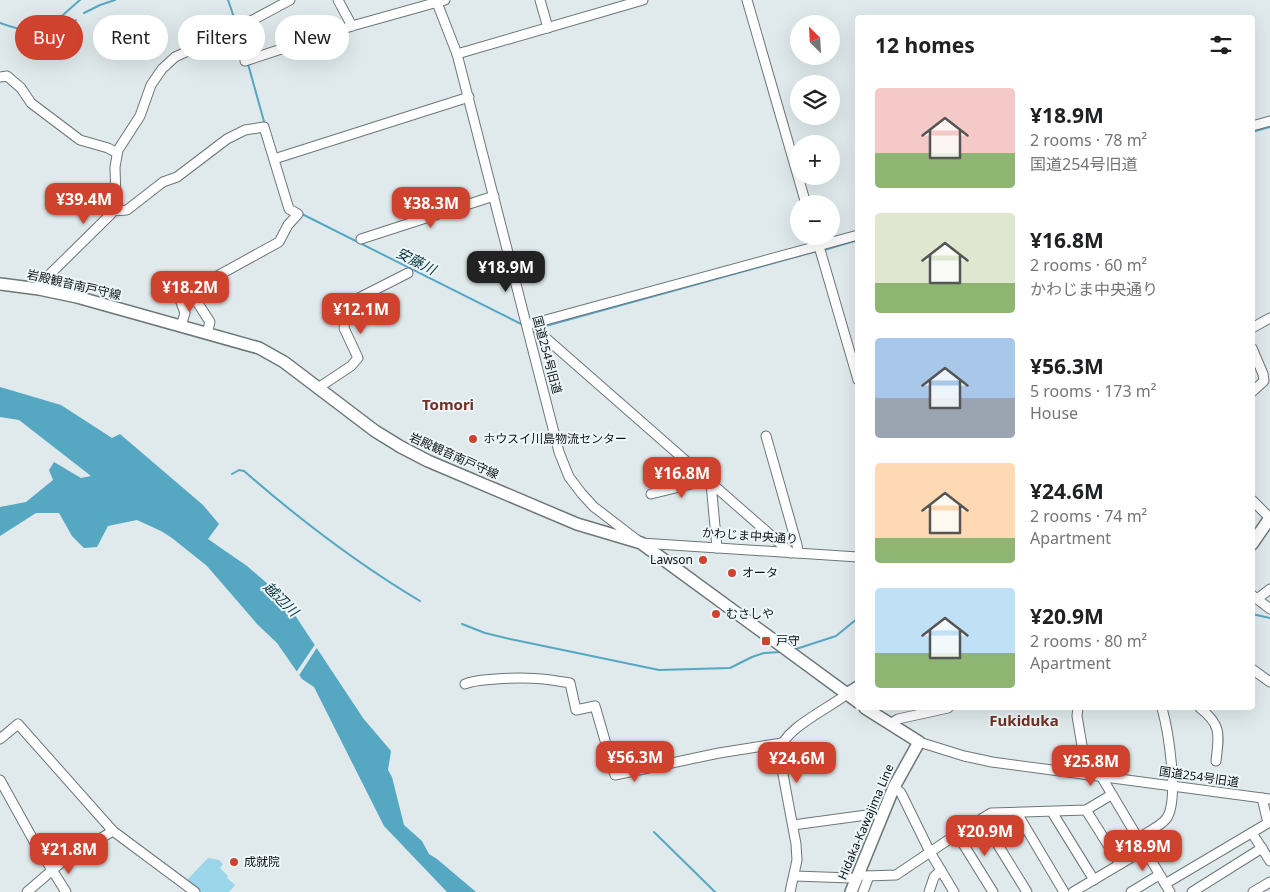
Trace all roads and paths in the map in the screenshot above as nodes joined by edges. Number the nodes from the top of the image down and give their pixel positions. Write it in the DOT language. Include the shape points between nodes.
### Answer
graph roads {
  1 [pos="290,0"];
  2 [pos="338,0"];
  3 [pos="540,0"];
  4 [pos="643,0"];
  5 [pos="747,0"];
  6 [pos="440,1"];
  7 [pos="352,26"];
  8 [pos="548,28"];
  9 [pos="458,54"];
  10 [pos="244,61"];
  11 [pos="0,77"];
  12 [pos="468,96"];
  13 [pos="1270,121"];
  14 [pos="1255,125"];
  15 [pos="117,153"];
  16 [pos="274,159"];
  17 [pos="803,195"];
  18 [pos="494,196"];
  19 [pos="112,211"];
  20 [pos="855,236"];
  21 [pos="361,239"];
  22 [pos="818,246"];
  23 [pos="408,273"];
  24 [pos="0,284"];
  25 [pos="40,289"];
  26 [pos="190,291"];
  27 [pos="1270,318"];
  28 [pos="536,323"];
  29 [pos="181,326"];
  30 [pos="526,326"];
  31 [pos="1255,326"];
  32 [pos="207,333"];
  33 [pos="1255,355"];
  34 [pos="855,370"];
  35 [pos="318,388"];
  36 [pos="1255,389"];
  37 [pos="766,436"];
  38 [pos="709,482"];
  39 [pos="651,494"];
  40 [pos="1255,503"];
  41 [pos="1270,518"];
  42 [pos="1255,540"];
  43 [pos="641,543"];
  44 [pos="717,548"];
  45 [pos="794,553"];
  46 [pos="855,557"];
  47 [pos="1270,589"];
  48 [pos="1255,597"];
  49 [pos="1270,610"];
  50 [pos="1255,671"];
  51 [pos="1270,682"];
  52 [pos="465,684"];
  53 [pos="855,689"];
  54 [pos="847,694"];
  55 [pos="855,700"];
  56 [pos="868,710"];
  57 [pos="939,710"];
  58 [pos="1078,710"];
  59 [pos="1162,710"];
  60 [pos="1203,710"];
  61 [pos="890,724"];
  62 [pos="0,739"];
  63 [pos="919,742"];
  64 [pos="782,743"];
  65 [pos="1216,761"];
  66 [pos="1086,775"];
  67 [pos="1101,776"];
  68 [pos="0,780"];
  69 [pos="1172,786"];
  70 [pos="894,787"];
  71 [pos="3,791"];
  72 [pos="1111,795"];
  73 [pos="1266,799"];
  74 [pos="1086,810"];
  75 [pos="1052,812"];
  76 [pos="1017,813"];
  77 [pos="882,816"];
  78 [pos="982,819"];
  79 [pos="793,825"];
  80 [pos="113,831"];
  81 [pos="1252,833"];
  82 [pos="957,834"];
  83 [pos="1137,839"];
  84 [pos="1262,848"];
  85 [pos="1144,850"];
  86 [pos="930,852"];
  87 [pos="1270,861"];
  88 [pos="1120,864"];
  89 [pos="52,870"];
  90 [pos="941,870"];
  91 [pos="1159,875"];
  92 [pos="794,876"];
  93 [pos="860,876"];
  94 [pos="1094,880"];
  95 [pos="1270,882"];
  96 [pos="1167,888"];
  97 [pos="27,892"];
  98 [pos="66,892"];
  99 [pos="195,892"];
  100 [pos="790,892"];
  101 [pos="851,892"];
  102 [pos="863,892"];
  103 [pos="930,892"];
  104 [pos="954,892"];
  105 [pos="993,892"];
  106 [pos="1027,892"];
  107 [pos="1064,892"];
  108 [pos="1073,892"];
  109 [pos="1131,892"];
  110 [pos="1192,892"];
  111 [pos="1253,892"];
  1 -- 15 [label="street" via="175,57 151,86 140,116"];
  2 -- 7 [label="street"];
  3 -- 8 [label="street"];
  4 -- 8 [label="street"];
  5 -- 17 [label="street"];
  6 -- 7 [label="street"];
  6 -- 9 [label="street, 国道254号旧道"];
  7 -- 10 [label="street"];
  8 -- 9 [label="street"];
  9 -- 12 [label="street, 国道254号旧道"];
  11 -- 15 [label="street" via="7,76 31,103 80,140"];
  12 -- 16 [label="street"];
  12 -- 18 [label="street, 国道254号旧道"];
  13 -- 14 [label="street"];
  15 -- 19 [label="street" via="116,201"];
  16 -- 19 [label="street" via="264,127 246,130 227,139 127,210"];
  16 -- 26 [label="street" via="289,209 298,214 279,242"];
  18 -- 21 [label="street"];
  18 -- 30 [label="street, 国道254号旧道"];
  19 -- 25 [label="street" via="43,281"];
  20 -- 22 [label="street"];
  22 -- 28 [label="street"];
  22 -- 34 [label="street"];
  23 -- 35 [label="street" via="347,304 344,328 358,358"];
  24 -- 25 [label="main road, 岩殿観音南戸守線"];
  25 -- 29 [label="main road, 岩殿観音南戸守線"];
  26 -- 29 [label="street" via="179,297 186,313"];
  26 -- 32 [label="street" via="210,322"];
  27 -- 31 [label="street"];
  28 -- 30 [label="street"];
  28 -- 38 [label="street" via="540,333"];
  29 -- 32 [label="main road, 岩殿観音南戸守線"];
  30 -- 43 [label="street, 国道254号旧道" via="559,452 569,478 594,507"];
  32 -- 35 [label="main road, 岩殿観音南戸守線" via="259,348"];
  33 -- 36 [label="street" via="1264,381"];
  35 -- 43 [label="main road, 岩殿観音南戸守線" via="375,430 428,461 577,524"];
  37 -- 45 [label="street" via="797,545"];
  38 -- 39 [label="street"];
  38 -- 44 [label="street"];
  38 -- 45 [label="street"];
  40 -- 41 [label="street"];
  41 -- 42 [label="main road"];
  43 -- 44 [label="street, かわじま中央通り"];
  43 -- 54 [label="main road, 岩殿観音南戸守線"];
  44 -- 45 [label="street, かわじま中央通り"];
  45 -- 46 [label="street, かわじま中央通り"];
  47 -- 48 [label="street"];
  48 -- 49 [label="street"];
  50 -- 51 [label="street"];
  52 -- 64 [label="street" via="520,678 570,683 576,710 594,706 615,775"];
  53 -- 54 [label="main road"];
  54 -- 55 [label="main road"];
  54 -- 64 [label="street" via="788,735"];
  56 -- 61 [label="main road"];
  57 -- 61 [label="street" via="898,719"];
  58 -- 66 [label="street"];
  59 -- 69 [label="street"];
  60 -- 65 [label="street" via="1212,717 1218,734"];
  61 -- 63 [label="main road"];
  62 -- 80 [label="street" via="18,724"];
  63 -- 66 [label="street, 国道254号旧道" via="992,762"];
  63 -- 70 [label="main road, Hidaka-Kawajima Line"];
  64 -- 79 [label="street" via="779,753"];
  66 -- 67 [label="street, 国道254号旧道"];
  67 -- 69 [label="street, 国道254号旧道"];
  67 -- 72 [label="street"];
  68 -- 71 [label="street"];
  69 -- 73 [label="street, 国道254号旧道"];
  69 -- 83 [label="street" via="1171,809 1166,821"];
  70 -- 77 [label="main road, Hidaka-Kawajima Line"];
  70 -- 86 [label="street" via="901,793"];
  71 -- 89 [label="street"];
  72 -- 74 [label="street"];
  72 -- 83 [label="street"];
  73 -- 81 [label="street" via="1268,823"];
  74 -- 75 [label="street"];
  74 -- 88 [label="street"];
  75 -- 76 [label="street"];
  75 -- 94 [label="street"];
  76 -- 78 [label="street" via="991,814"];
  76 -- 107 [label="street"];
  77 -- 79 [label="street" via="874,814"];
  77 -- 93 [label="main road, Hidaka-Kawajima Line"];
  78 -- 82 [label="street"];
  78 -- 106 [label="street"];
  79 -- 92 [label="street" via="797,860"];
  80 -- 89 [label="street"];
  80 -- 99 [label="street"];
  81 -- 84 [label="street"];
  81 -- 96 [label="street"];
  82 -- 86 [label="street"];
  82 -- 105 [label="street"];
  83 -- 85 [label="street"];
  84 -- 87 [label="street"];
  84 -- 110 [label="street"];
  85 -- 88 [label="street"];
  85 -- 91 [label="street"];
  86 -- 90 [label="street"];
  86 -- 93 [label="street" via="896,875"];
  88 -- 94 [label="street"];
  89 -- 97 [label="street"];
  89 -- 98 [label="street"];
  90 -- 103 [label="street" via="934,876"];
  90 -- 104 [label="street"];
  91 -- 96 [label="street"];
  91 -- 109 [label="street"];
  92 -- 93 [label="street"];
  92 -- 100 [label="street"];
  93 -- 101 [label="main road, Hidaka-Kawajima Line"];
  93 -- 102 [label="street"];
  94 -- 108 [label="street"];
  95 -- 111 [label="street"];
}
